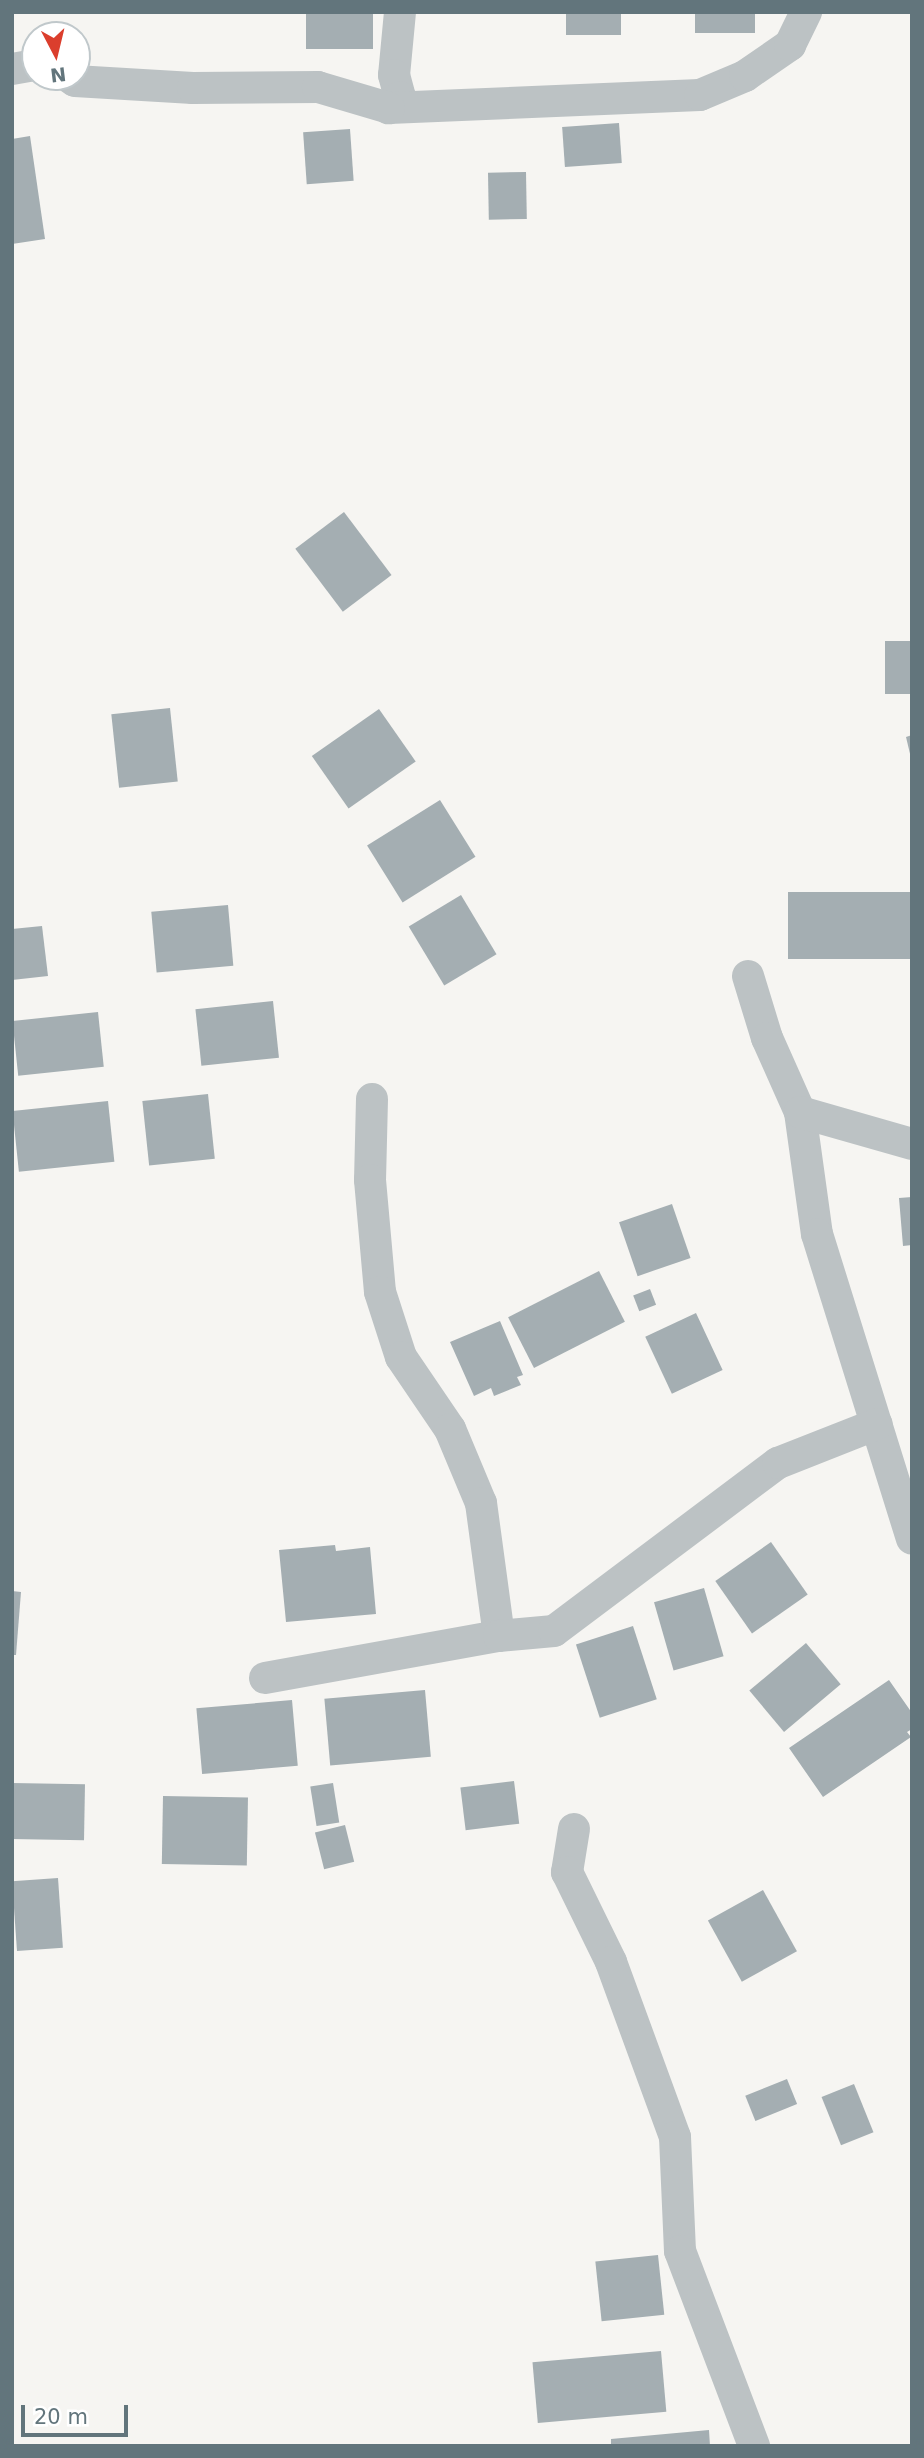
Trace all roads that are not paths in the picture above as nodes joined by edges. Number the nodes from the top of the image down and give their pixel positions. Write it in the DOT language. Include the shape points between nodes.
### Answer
graph roads {
  1 [pos="400,12"];
  2 [pos="806,12"];
  3 [pos="91,82"];
  4 [pos="389,108"];
  5 [pos="748,976"];
  6 [pos="372,1100"];
  7 [pos="800,1112"];
  8 [pos="912,1144"];
  9 [pos="877,1424"];
  10 [pos="912,1539"];
  11 [pos="499,1636"];
  12 [pos="265,1678"];
  13 [pos="574,1829"];
  14 [pos="754,2446"];
  1 -- 4 [label="street" via="394,75 400,97"];
  2 -- 4 [label="street" via="790,45 745,76 699,95"];
  3 -- 4 [label="street" via="318,88"];
  5 -- 7 [label="street" via="767,1038"];
  6 -- 11 [label="street" via="370,1180 380,1292 401,1357 450,1429 481,1503"];
  7 -- 8 [label="street"];
  7 -- 9 [label="street" via="817,1234"];
  9 -- 10 [label="street"];
  9 -- 11 [label="street" via="778,1463 554,1631"];
  11 -- 12 [label="street"];
  13 -- 14 [label="street" via="567,1872 611,1962 675,2137 680,2251"];
}
